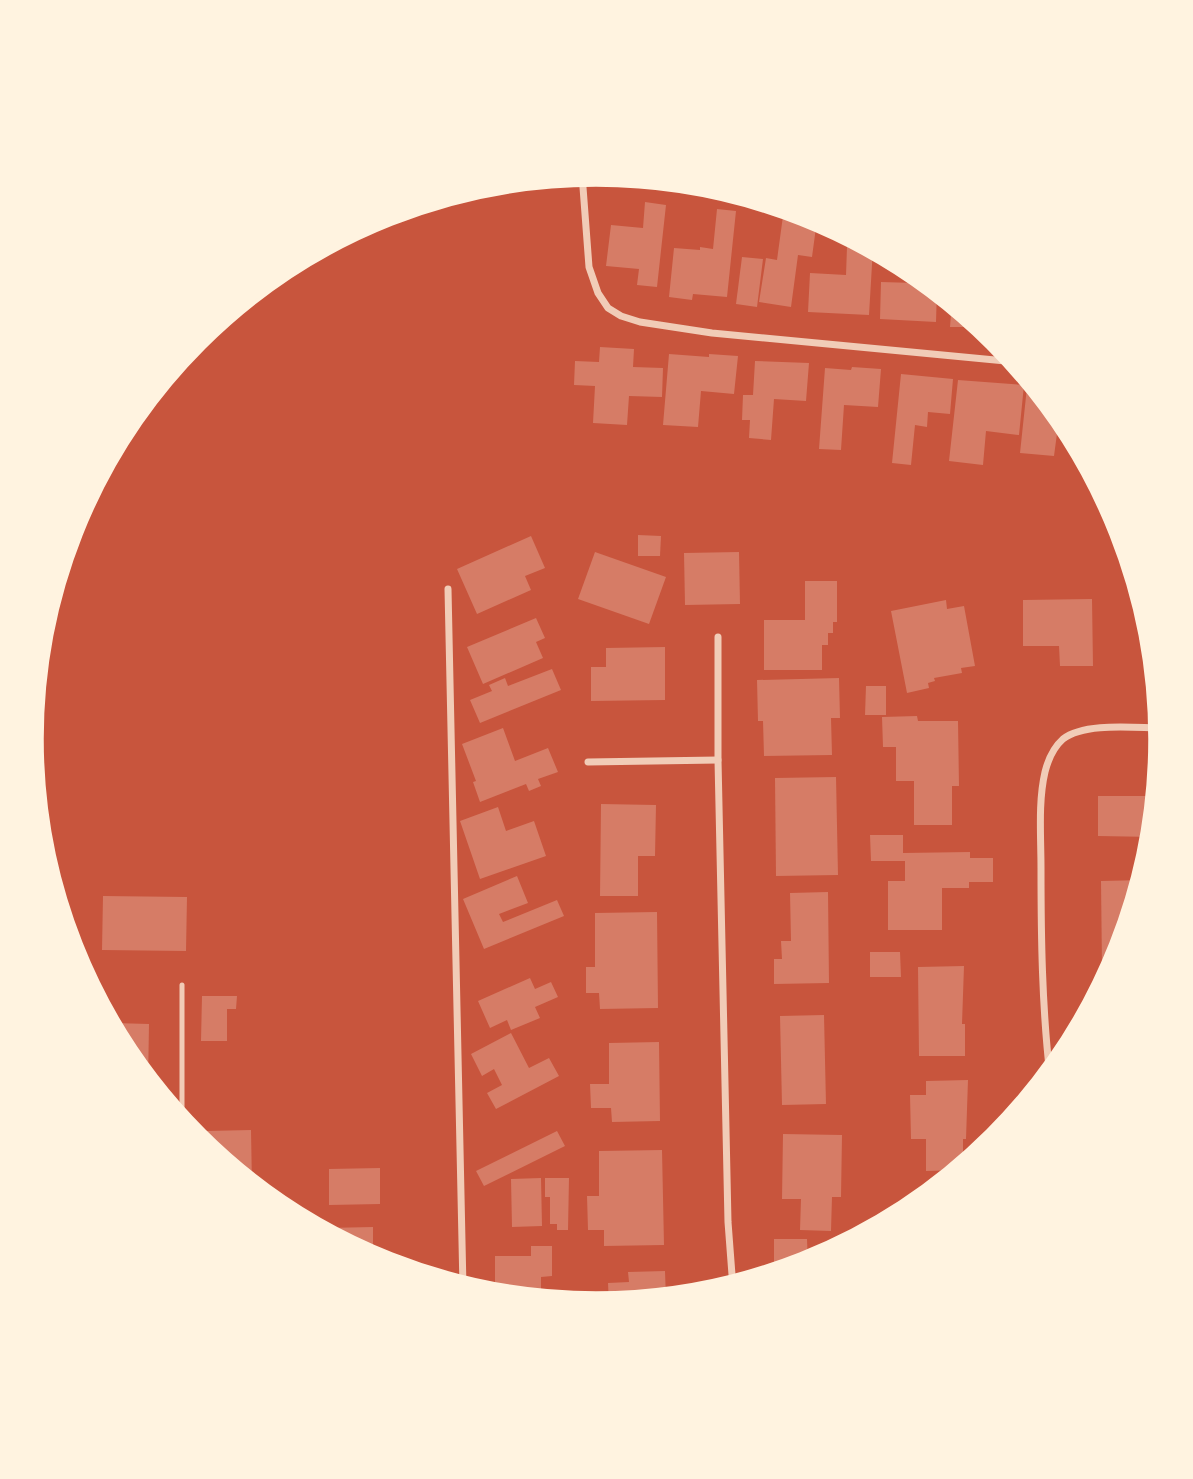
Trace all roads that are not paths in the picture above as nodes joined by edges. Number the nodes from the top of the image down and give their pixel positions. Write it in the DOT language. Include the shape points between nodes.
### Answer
graph roads {
  1 [pos="583,185"];
  2 [pos="1001,361"];
  3 [pos="448,589"];
  4 [pos="718,637"];
  5 [pos="1151,728"];
  6 [pos="718,760"];
  7 [pos="588,762"];
  8 [pos="182,985"];
  9 [pos="1049,1060"];
  10 [pos="182,1107"];
  11 [pos="463,1277"];
  12 [pos="732,1277"];
  1 -- 2 [label="street" via="589,267 598,293 608,308 621,316 712,333"];
  3 -- 11 [label="street"];
  4 -- 6 [label="street"];
  5 -- 9 [label="street" via="1073,733 1058,745 1044,774 1042,981"];
  6 -- 7 [label="street"];
  6 -- 12 [label="street"];
  8 -- 10 [label="lane"];
}
